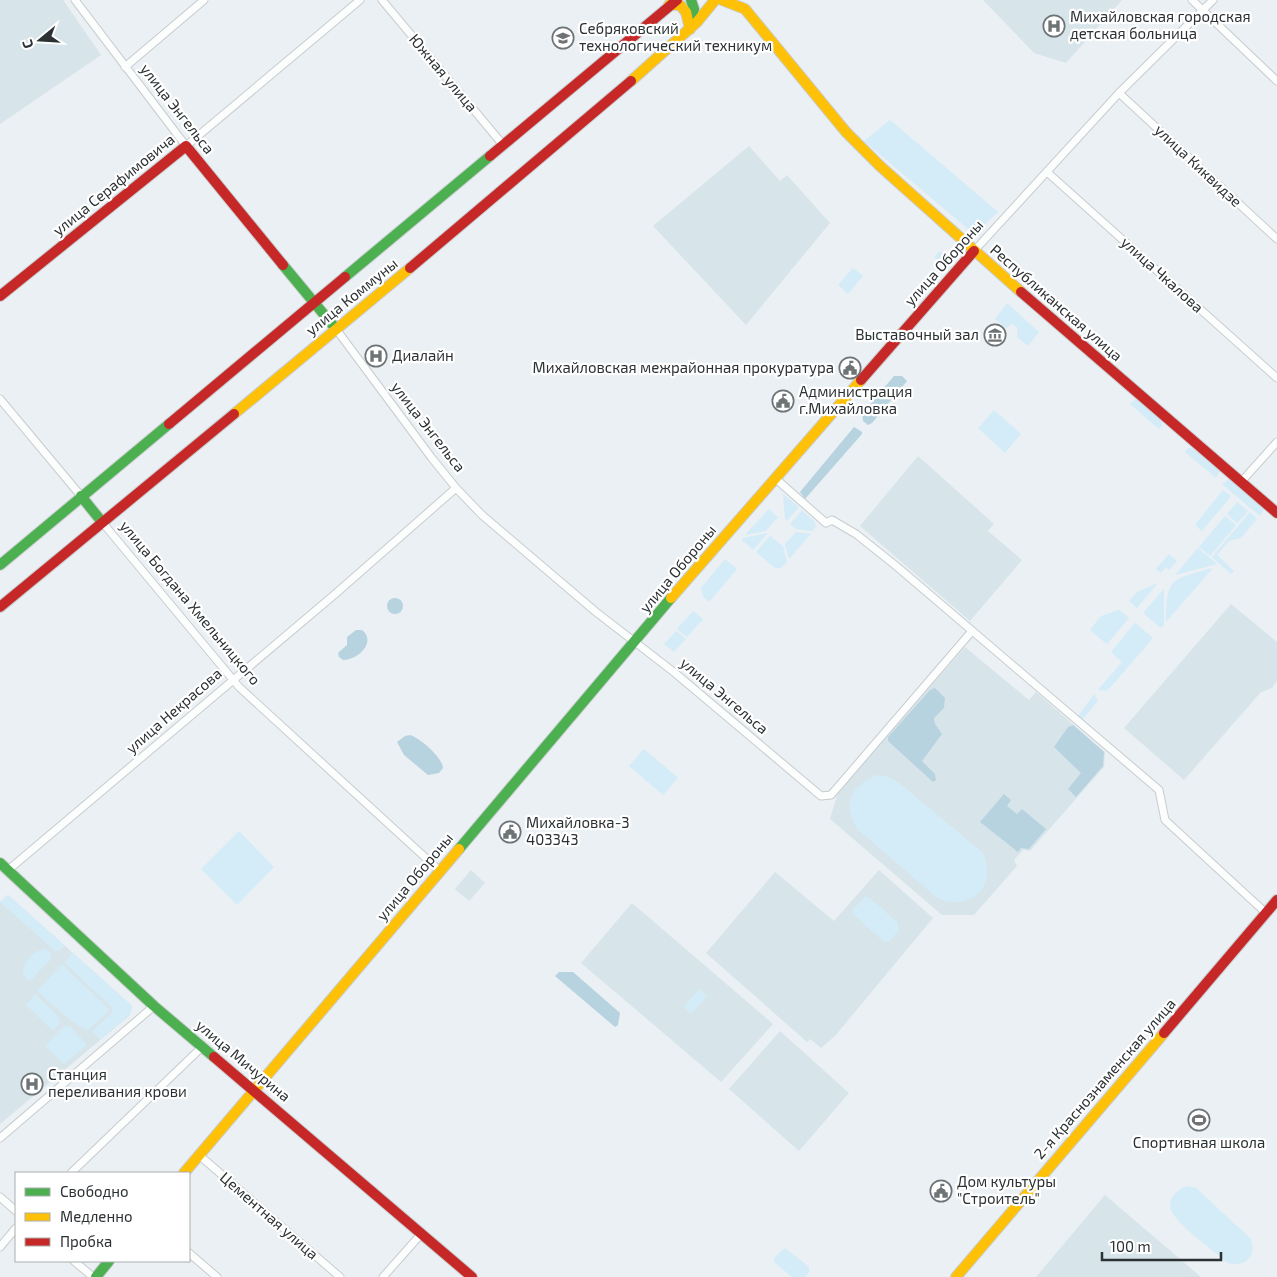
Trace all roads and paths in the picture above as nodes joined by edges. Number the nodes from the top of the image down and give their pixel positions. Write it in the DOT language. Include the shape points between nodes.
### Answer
graph roads {
  1 [pos="75,0"];
  2 [pos="204,0"];
  3 [pos="360,0"];
  4 [pos="382,0"];
  5 [pos="690,0"];
  6 [pos="715,0"];
  7 [pos="722,0"];
  8 [pos="1192,0"];
  9 [pos="1213,0"];
  10 [pos="672,2"];
  11 [pos="743,4"];
  12 [pos="1203,10"];
  13 [pos="690,29"];
  14 [pos="125,67"];
  15 [pos="1277,81"];
  16 [pos="1119,93"];
  17 [pos="186,146"];
  18 [pos="504,146"];
  19 [pos="1047,172"];
  20 [pos="1277,238"];
  21 [pos="974,251"];
  22 [pos="0,296"];
  23 [pos="316,304"];
  24 [pos="336,329"];
  25 [pos="1277,378"];
  26 [pos="0,399"];
  27 [pos="1277,442"];
  28 [pos="776,479"];
  29 [pos="1242,482"];
  30 [pos="456,488"];
  31 [pos="81,496"];
  32 [pos="1277,513"];
  33 [pos="102,522"];
  34 [pos="0,565"];
  35 [pos="0,606"];
  36 [pos="972,631"];
  37 [pos="636,642"];
  38 [pos="232,680"];
  39 [pos="2,870"];
  40 [pos="440,871"];
  41 [pos="1277,900"];
  42 [pos="1266,913"];
  43 [pos="154,1006"];
  44 [pos="202,1047"];
  45 [pos="255,1090"];
  46 [pos="0,1138"];
  47 [pos="199,1155"];
  48 [pos="72,1172"];
  49 [pos="185,1172"];
  50 [pos="0,1197"];
  51 [pos="15,1210"];
  52 [pos="15,1229"];
  53 [pos="422,1233"];
  54 [pos="0,1247"];
  55 [pos="190,1253"];
  56 [pos="75,1262"];
  57 [pos="108,1262"];
  58 [pos="94,1277"];
  59 [pos="217,1277"];
  60 [pos="340,1277"];
  61 [pos="383,1277"];
  62 [pos="472,1277"];
  63 [pos="956,1277"];
  1 -- 14 [label="street, улица Энгельса"];
  2 -- 14 [label="street"];
  3 -- 17 [label="street, улица Серафимовича"];
  4 -- 18 [label="street, Южная улица"];
  5 -- 13 [label="street" via="694,10"];
  6 -- 13 [label="street, улица Коммуны"];
  7 -- 11 [label="street, Республиканская улица"];
  8 -- 12 [label="street"];
  9 -- 12 [label="street, улица Обороны"];
  10 -- 13 [label="street" via="686,12"];
  10 -- 18 [label="street, улица Коммуны"];
  11 -- 21 [label="street, Республиканская улица" via="846,132"];
  12 -- 15 [label="street"];
  12 -- 16 [label="street, улица Обороны"];
  13 -- 24 [label="street, улица Коммуны" via="568,136"];
  14 -- 17 [label="street, улица Энгельса"];
  16 -- 19 [label="street, улица Обороны"];
  16 -- 20 [label="street, улица Киквидзе"];
  17 -- 22 [label="street, улица Серафимовича"];
  17 -- 23 [label="street, улица Энгельса"];
  18 -- 23 [label="street, улица Коммуны"];
  19 -- 21 [label="street, улица Обороны"];
  19 -- 25 [label="street, улица Чкалова"];
  21 -- 28 [label="street, улица Обороны"];
  21 -- 29 [label="street, Республиканская улица"];
  23 -- 24 [label="street, улица Энгельса"];
  23 -- 31 [label="street, улица Коммуны"];
  24 -- 30 [label="street, улица Энгельса"];
  24 -- 33 [label="street, улица Коммуны"];
  26 -- 31 [label="street, улица Богдана Хмельницкого"];
  27 -- 29 [label="street"];
  28 -- 36 [label="street" via="826,523 832,520 856,534"];
  28 -- 37 [label="street, улица Обороны"];
  29 -- 32 [label="street, Республиканская улица"];
  30 -- 37 [label="street, улица Энгельса" via="502,533"];
  30 -- 38 [label="street, улица Некрасова"];
  31 -- 33 [label="street, улица Богдана Хмельницкого"];
  31 -- 34 [label="street, улица Коммуны"];
  33 -- 35 [label="street, улица Коммуны"];
  33 -- 38 [label="street, улица Богдана Хмельницкого"];
  36 -- 37 [label="street, улица Энгельса" via="830,795 821,796"];
  36 -- 42 [label="street" via="1159,790 1165,820"];
  37 -- 40 [label="street, улица Обороны"];
  38 -- 39 [label="street, улица Некрасова"];
  38 -- 40 [label="street, улица Богдана Хмельницкого"];
  39 -- 43 [label="street, улица Мичурина"];
  40 -- 45 [label="street, улица Обороны"];
  41 -- 42 [label="street, 2-я Краснознаменская улица"];
  42 -- 63 [label="street, 2-я Краснознаменская улица"];
  43 -- 44 [label="street, улица Мичурина"];
  43 -- 46 [label="street"];
  44 -- 45 [label="street, улица Мичурина"];
  44 -- 48 [label="street"];
  45 -- 47 [label="street, улица Обороны"];
  45 -- 53 [label="street, улица Мичурина"];
  47 -- 49 [label="street, улица Обороны"];
  47 -- 60 [label="street, Цементная улица"];
  50 -- 51 [label="street"];
  52 -- 54 [label="street"];
  53 -- 61 [label="street"];
  53 -- 62 [label="street, улица Мичурина"];
  55 -- 59 [label="street"];
  56 -- 58 [label="street"];
  57 -- 58 [label="street"];
}
